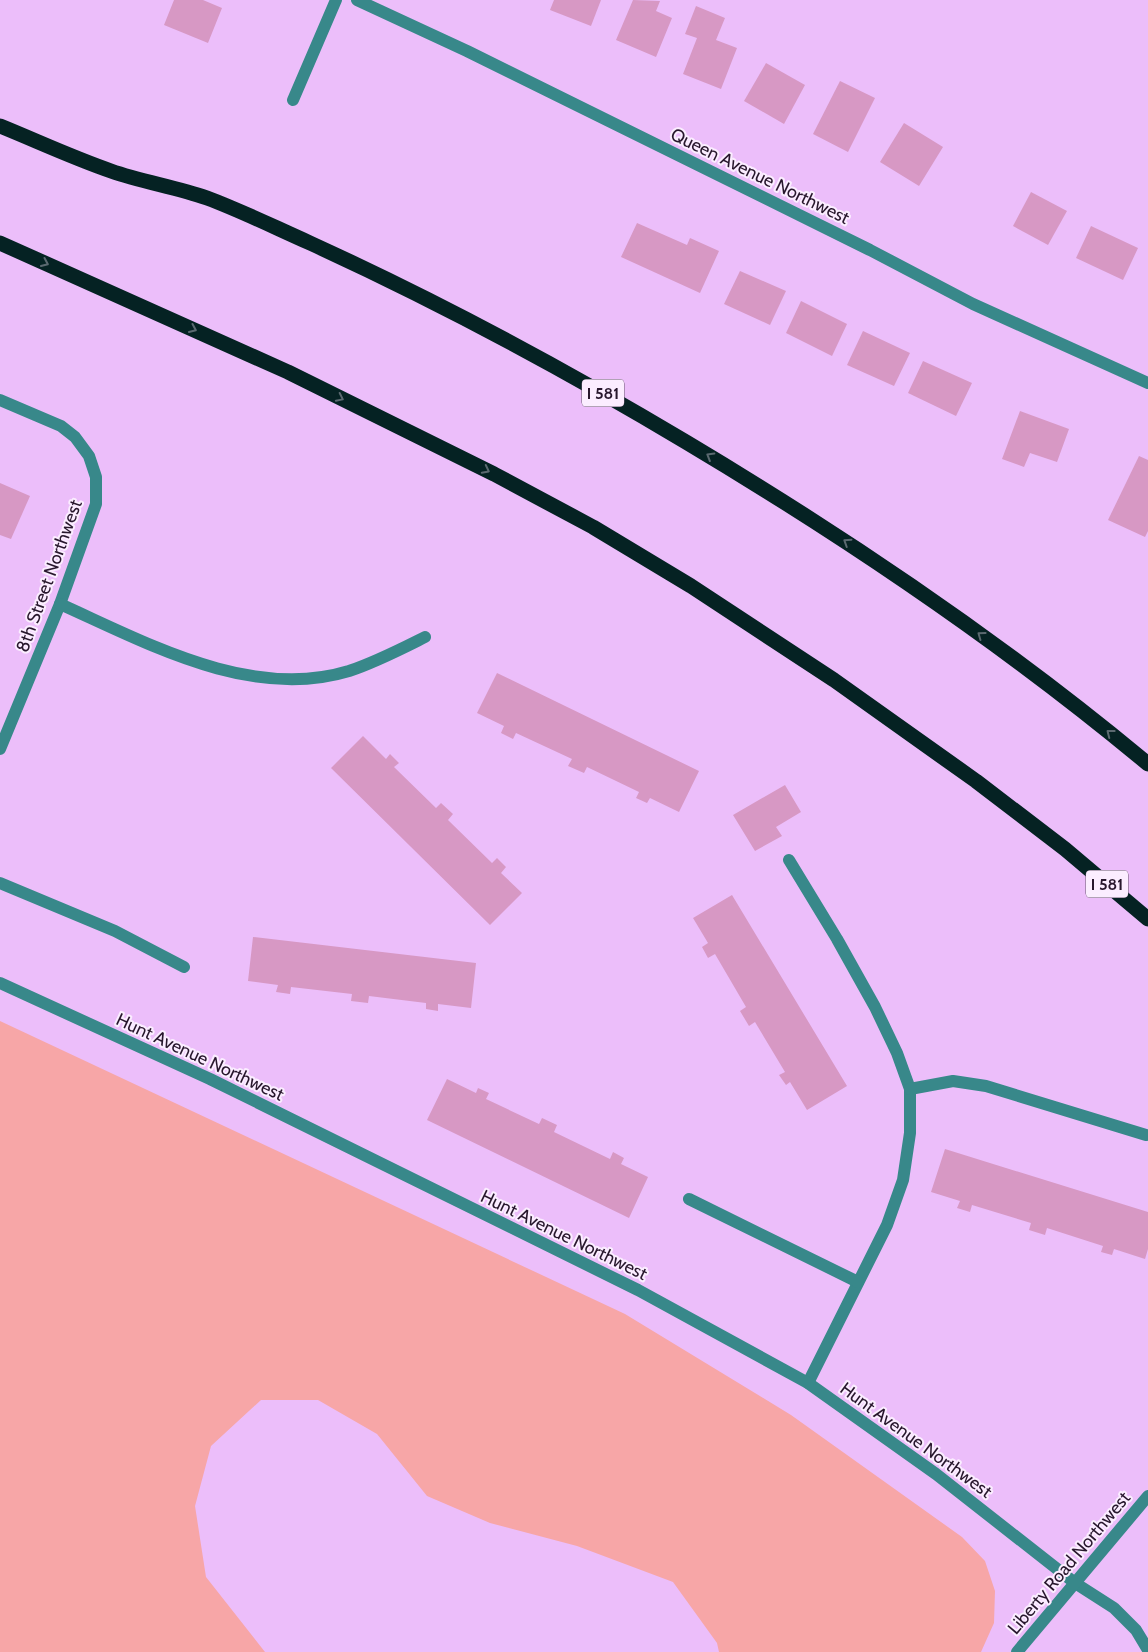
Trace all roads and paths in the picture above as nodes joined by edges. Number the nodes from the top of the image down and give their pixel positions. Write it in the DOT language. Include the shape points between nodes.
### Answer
graph roads {
  1 [pos="336,0"];
  2 [pos="357,0"];
  3 [pos="292,100"];
  4 [pos="0,126"];
  5 [pos="0,244"];
  6 [pos="1148,383"];
  7 [pos="0,400"];
  8 [pos="60,604"];
  9 [pos="425,636"];
  10 [pos="0,749"];
  11 [pos="1148,764"];
  12 [pos="789,860"];
  13 [pos="0,883"];
  14 [pos="1148,918"];
  15 [pos="184,966"];
  16 [pos="0,983"];
  17 [pos="910,1089"];
  18 [pos="1146,1135"];
  19 [pos="689,1198"];
  20 [pos="858,1282"];
  21 [pos="808,1383"];
  22 [pos="1148,1496"];
  23 [pos="1075,1583"];
  24 [pos="1148,1650"];
  25 [pos="1016,1652"];
  1 -- 3 [label="street"];
  2 -- 6 [label="street, Queen Avenue Northwest" via="520,77 973,304"];
  11 -- 4 [label="highway, I 581, one-way" via="1036,676 852,546 756,483 594,388 511,342 309,242 205,198 112,172"];
  5 -- 14 [label="highway, I 581, one-way" via="288,372 593,527 692,586 834,680 1028,820"];
  7 -- 8 [label="street, 8th Street Northwest" via="61,426 75,437 89,456 96,477 96,504"];
  8 -- 9 [label="street" via="167,652 234,673 271,680 313,678 347,671 387,657"];
  8 -- 10 [label="street, 8th Street Northwest"];
  12 -- 17 [label="street" via="875,1008"];
  13 -- 15 [label="street" via="115,931"];
  16 -- 21 [label="street, Hunt Avenue Northwest" via="210,1079 620,1282"];
  17 -- 18 [label="street" via="953,1081 986,1086"];
  17 -- 20 [label="street" via="910,1133 903,1180 886,1225"];
  19 -- 20 [label="street"];
  20 -- 21 [label="street"];
  21 -- 23 [label="street, Hunt Avenue Northwest" via="936,1474"];
  22 -- 23 [label="street, Liberty Road Northwest"];
  23 -- 24 [label="street, Hunt Avenue Northwest" via="1114,1608 1136,1630"];
  23 -- 25 [label="street, Liberty Road Northwest"];
}
